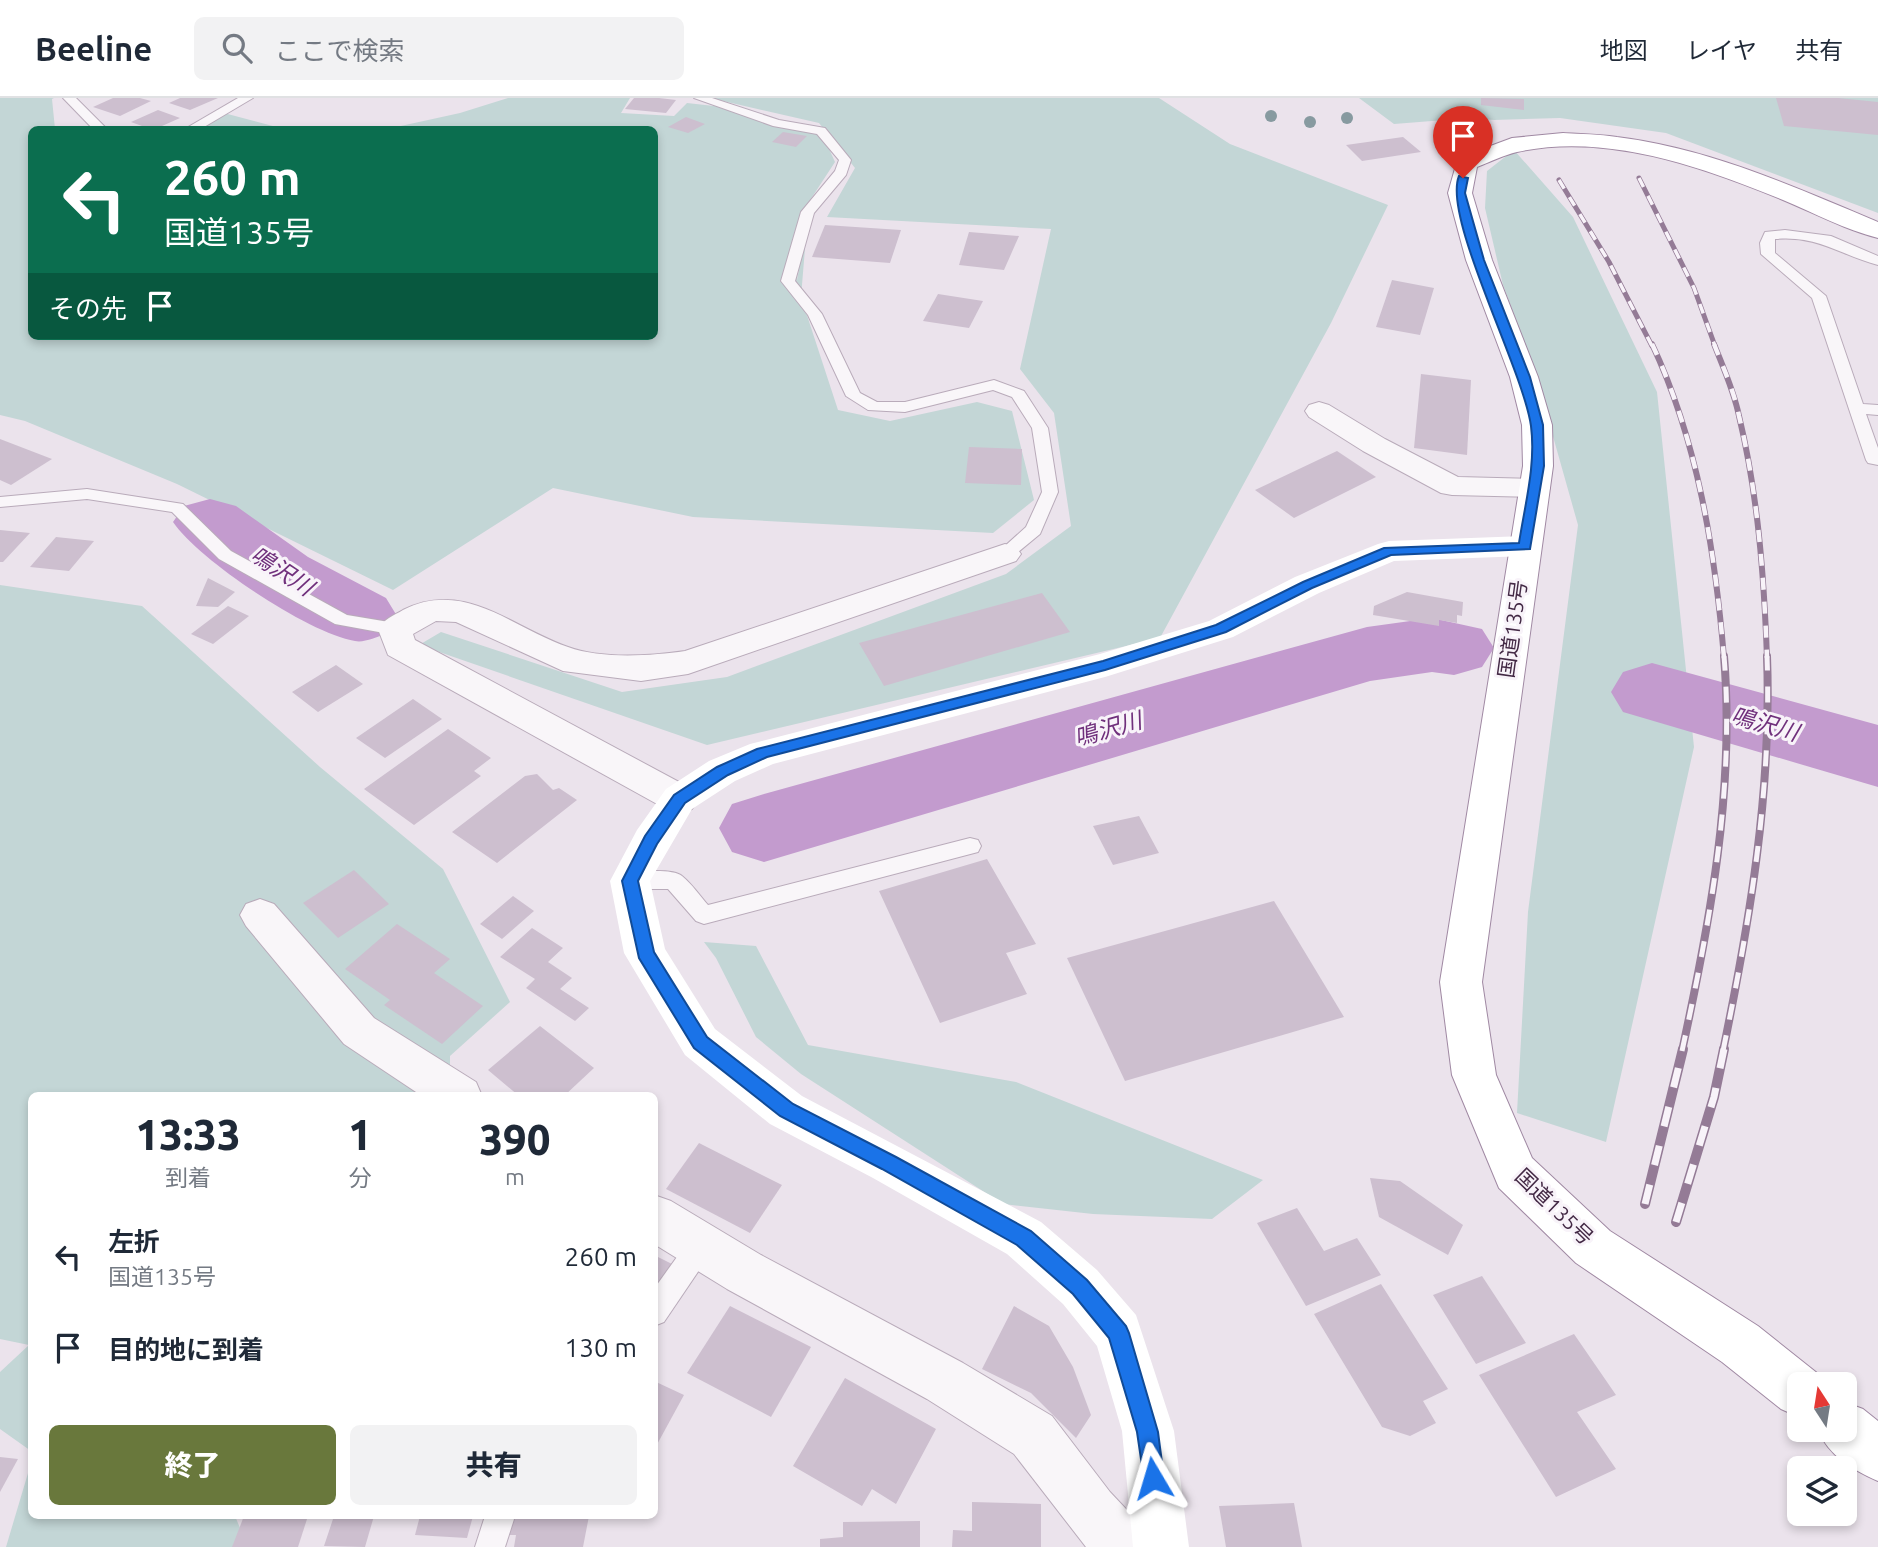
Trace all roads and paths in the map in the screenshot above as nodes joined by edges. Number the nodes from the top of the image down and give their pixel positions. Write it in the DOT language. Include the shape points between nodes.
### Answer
graph roads {
  1 [pos="69,98"];
  2 [pos="247,98"];
  3 [pos="700,98"];
  4 [pos="98,126"];
  5 [pos="196,126"];
  6 [pos="1878,231"];
  7 [pos="1878,261"];
  8 [pos="1857,408"];
  9 [pos="1878,410"];
  10 [pos="1320,411"];
  11 [pos="1878,460"];
  12 [pos="1535,488"];
  13 [pos="0,502"];
  14 [pos="1525,547"];
  15 [pos="1005,554"];
  16 [pos="395,629"];
  17 [pos="679,799"];
  18 [pos="970,846"];
  19 [pos="630,881"];
  20 [pos="260,915"];
  21 [pos="454,1092"];
  22 [pos="658,1219"];
  23 [pos="701,1245"];
  24 [pos="658,1307"];
  25 [pos="1787,1381"];
  26 [pos="1857,1438"];
  27 [pos="1878,1454"];
  28 [pos="499,1519"];
  29 [pos="490,1547"];
  30 [pos="1123,1547"];
  31 [pos="1161,1547"];
  1 -- 4 [label="lane"];
  2 -- 5 [label="lane"];
  3 -- 15 [label="lane" via="778,123 821,131 845,160 841,172 808,212 788,281 815,314 854,396 874,407 905,407 994,385 1018,394 1040,428 1050,492 1034,530"];
  6 -- 12 [label="main road, 国道135号" via="1728,166 1636,142 1543,136 1504,144 1466,163 1460,193 1537,425"];
  7 -- 8 [label="lane" via="1824,237 1793,232 1770,235 1767,243 1768,254 1819,296"];
  8 -- 9 [label="lane"];
  8 -- 11 [label="lane" via="1874,460"];
  10 -- 12 [label="street" via="1452,486"];
  12 -- 14 [label="main road, 国道135号"];
  13 -- 16 [label="lane" via="87,494 177,508 225,555 342,620"];
  14 -- 17 [label="main road" via="1389,551 1307,585 1221,629 1105,665 763,753 722,771"];
  14 -- 25 [label="main road, 国道135号" via="1461,982 1474,1075 1515,1173 1593,1247 1740,1344"];
  15 -- 16 [label="street" via="688,662 641,669 562,659 461,611 431,610"];
  16 -- 17 [label="street" via="400,647"];
  17 -- 19 [label="main road"];
  18 -- 19 [label="lane" via="704,915 673,880"];
  19 -- 31 [label="main road" via="645,953 700,1042 786,1110 1024,1238 1080,1287 1118,1333 1147,1432"];
  20 -- 21 [label="street" via="359,1031"];
  22 -- 23 [label="street"];
  23 -- 24 [label="lane"];
  23 -- 30 [label="street" via="1033,1435"];
  26 -- 27 [label="main road"];
  28 -- 29 [label="lane"];
}
